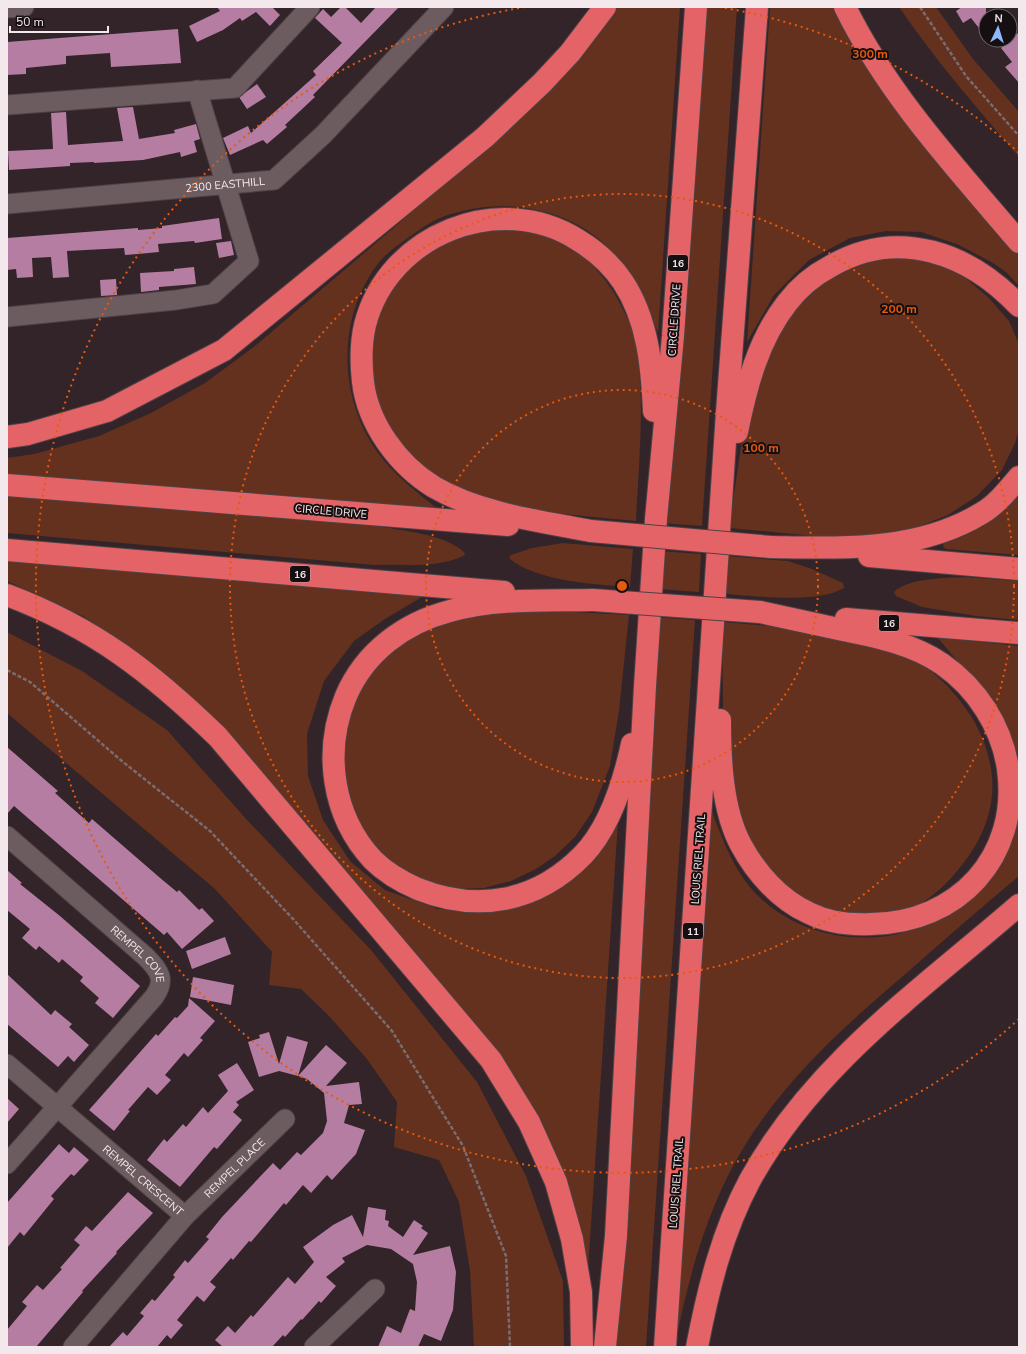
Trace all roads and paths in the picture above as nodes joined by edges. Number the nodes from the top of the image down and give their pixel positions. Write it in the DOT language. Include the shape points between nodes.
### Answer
graph roads {
  1 [pos="24,7"];
  2 [pos="310,7"];
  3 [pos="444,7"];
  4 [pos="605,7"];
  5 [pos="696,7"];
  6 [pos="757,7"];
  7 [pos="845,7"];
  8 [pos="920,7"];
  9 [pos="7,8"];
  10 [pos="198,90"];
  11 [pos="7,105"];
  12 [pos="1019,136"];
  13 [pos="227,186"];
  14 [pos="7,204"];
  15 [pos="1019,242"];
  16 [pos="1019,306"];
  17 [pos="7,317"];
  18 [pos="7,437"];
  19 [pos="1019,477"];
  20 [pos="7,485"];
  21 [pos="720,516"];
  22 [pos="656,519"];
  23 [pos="591,531"];
  24 [pos="771,547"];
  25 [pos="7,550"];
  26 [pos="1019,569"];
  27 [pos="716,579"];
  28 [pos="7,595"];
  29 [pos="593,600"];
  30 [pos="760,612"];
  31 [pos="1019,633"];
  32 [pos="7,670"];
  33 [pos="645,686"];
  34 [pos="7,836"];
  35 [pos="1019,905"];
  36 [pos="7,1064"];
  37 [pos="57,1108"];
  38 [pos="285,1119"];
  39 [pos="7,1164"];
  40 [pos="185,1216"];
  41 [pos="375,1289"];
  42 [pos="73,1347"];
  43 [pos="314,1347"];
  44 [pos="510,1347"];
  45 [pos="582,1347"];
  46 [pos="605,1347"];
  47 [pos="665,1347"];
  48 [pos="697,1347"];
  1 -- 9 [label="street"];
  2 -- 10 [label="street" via="235,88"];
  3 -- 13 [label="street, 2300 EASTHILL" via="323,135 274,180"];
  4 -- 18 [label="highway" via="542,83 485,137 224,350 107,411 28,434"];
  5 -- 22 [label="highway, CIRCLE DRIVE / 16" via="673,336"];
  6 -- 21 [label="highway"];
  7 -- 15 [label="highway" via="891,84 926,131"];
  8 -- 12 [label="path" via="966,76"];
  10 -- 11 [label="street"];
  10 -- 13 [label="street"];
  13 -- 14 [label="street, 2300 EASTHILL"];
  13 -- 17 [label="street" via="249,261 213,294"];
  16 -- 21 [label="highway" via="1001,287 973,267 922,248 870,249 842,259 806,282 787,302 775,320 752,369"];
  19 -- 24 [label="highway" via="983,513 960,525 907,542 845,548"];
  20 -- 23 [label="highway, CIRCLE DRIVE"];
  21 -- 27 [label="highway, LOUIS RIEL TRAIL / 11"];
  22 -- 23 [label="highway" via="653,377 643,325 623,282 608,263 591,248 550,226 501,219 477,221 454,227 435,236 399,264 372,304 365,326 362,374 370,414 399,457 434,486 456,498 534,520"];
  22 -- 33 [label="highway, CIRCLE DRIVE / 16"];
  23 -- 24 [label="highway, CIRCLE DRIVE, bridge"];
  24 -- 26 [label="highway"];
  25 -- 29 [label="highway, 16"];
  27 -- 30 [label="highway" via="722,779 740,844 754,865 787,901 810,914 831,921 857,925 903,922 945,906 977,880 998,846 1006,824 1010,803 1007,758 991,716 962,680 942,664 919,652 892,641"];
  27 -- 47 [label="highway, LOUIS RIEL TRAIL / 11"];
  28 -- 45 [label="highway" via="93,635 152,676 182,702 223,744 491,1060 529,1122 543,1151 565,1211 581,1292"];
  29 -- 30 [label="highway, 16, bridge"];
  29 -- 33 [label="highway" via="493,602 448,611 408,627 374,654 348,691 334,733 334,782 341,805 357,838 374,861 393,876 432,894 454,900 499,901 525,894 548,883 584,854 599,835 628,762"];
  30 -- 31 [label="highway, 16"];
  32 -- 44 [label="path" via="30,682 123,762 210,831 392,1030 463,1146 506,1256"];
  33 -- 46 [label="highway" via="616,1236"];
  34 -- 37 [label="street, REMPEL COVE" via="146,957 161,977 160,988 154,997"];
  35 -- 48 [label="highway" via="860,1040 806,1098 786,1124 750,1181 736,1210 714,1272"];
  36 -- 37 [label="street, REMPEL CRESCENT"];
  37 -- 39 [label="street"];
  37 -- 40 [label="street, REMPEL CRESCENT"];
  38 -- 40 [label="street, REMPEL PLACE"];
  40 -- 42 [label="street, REMPEL CRESCENT"];
  41 -- 43 [label="street"];
}
